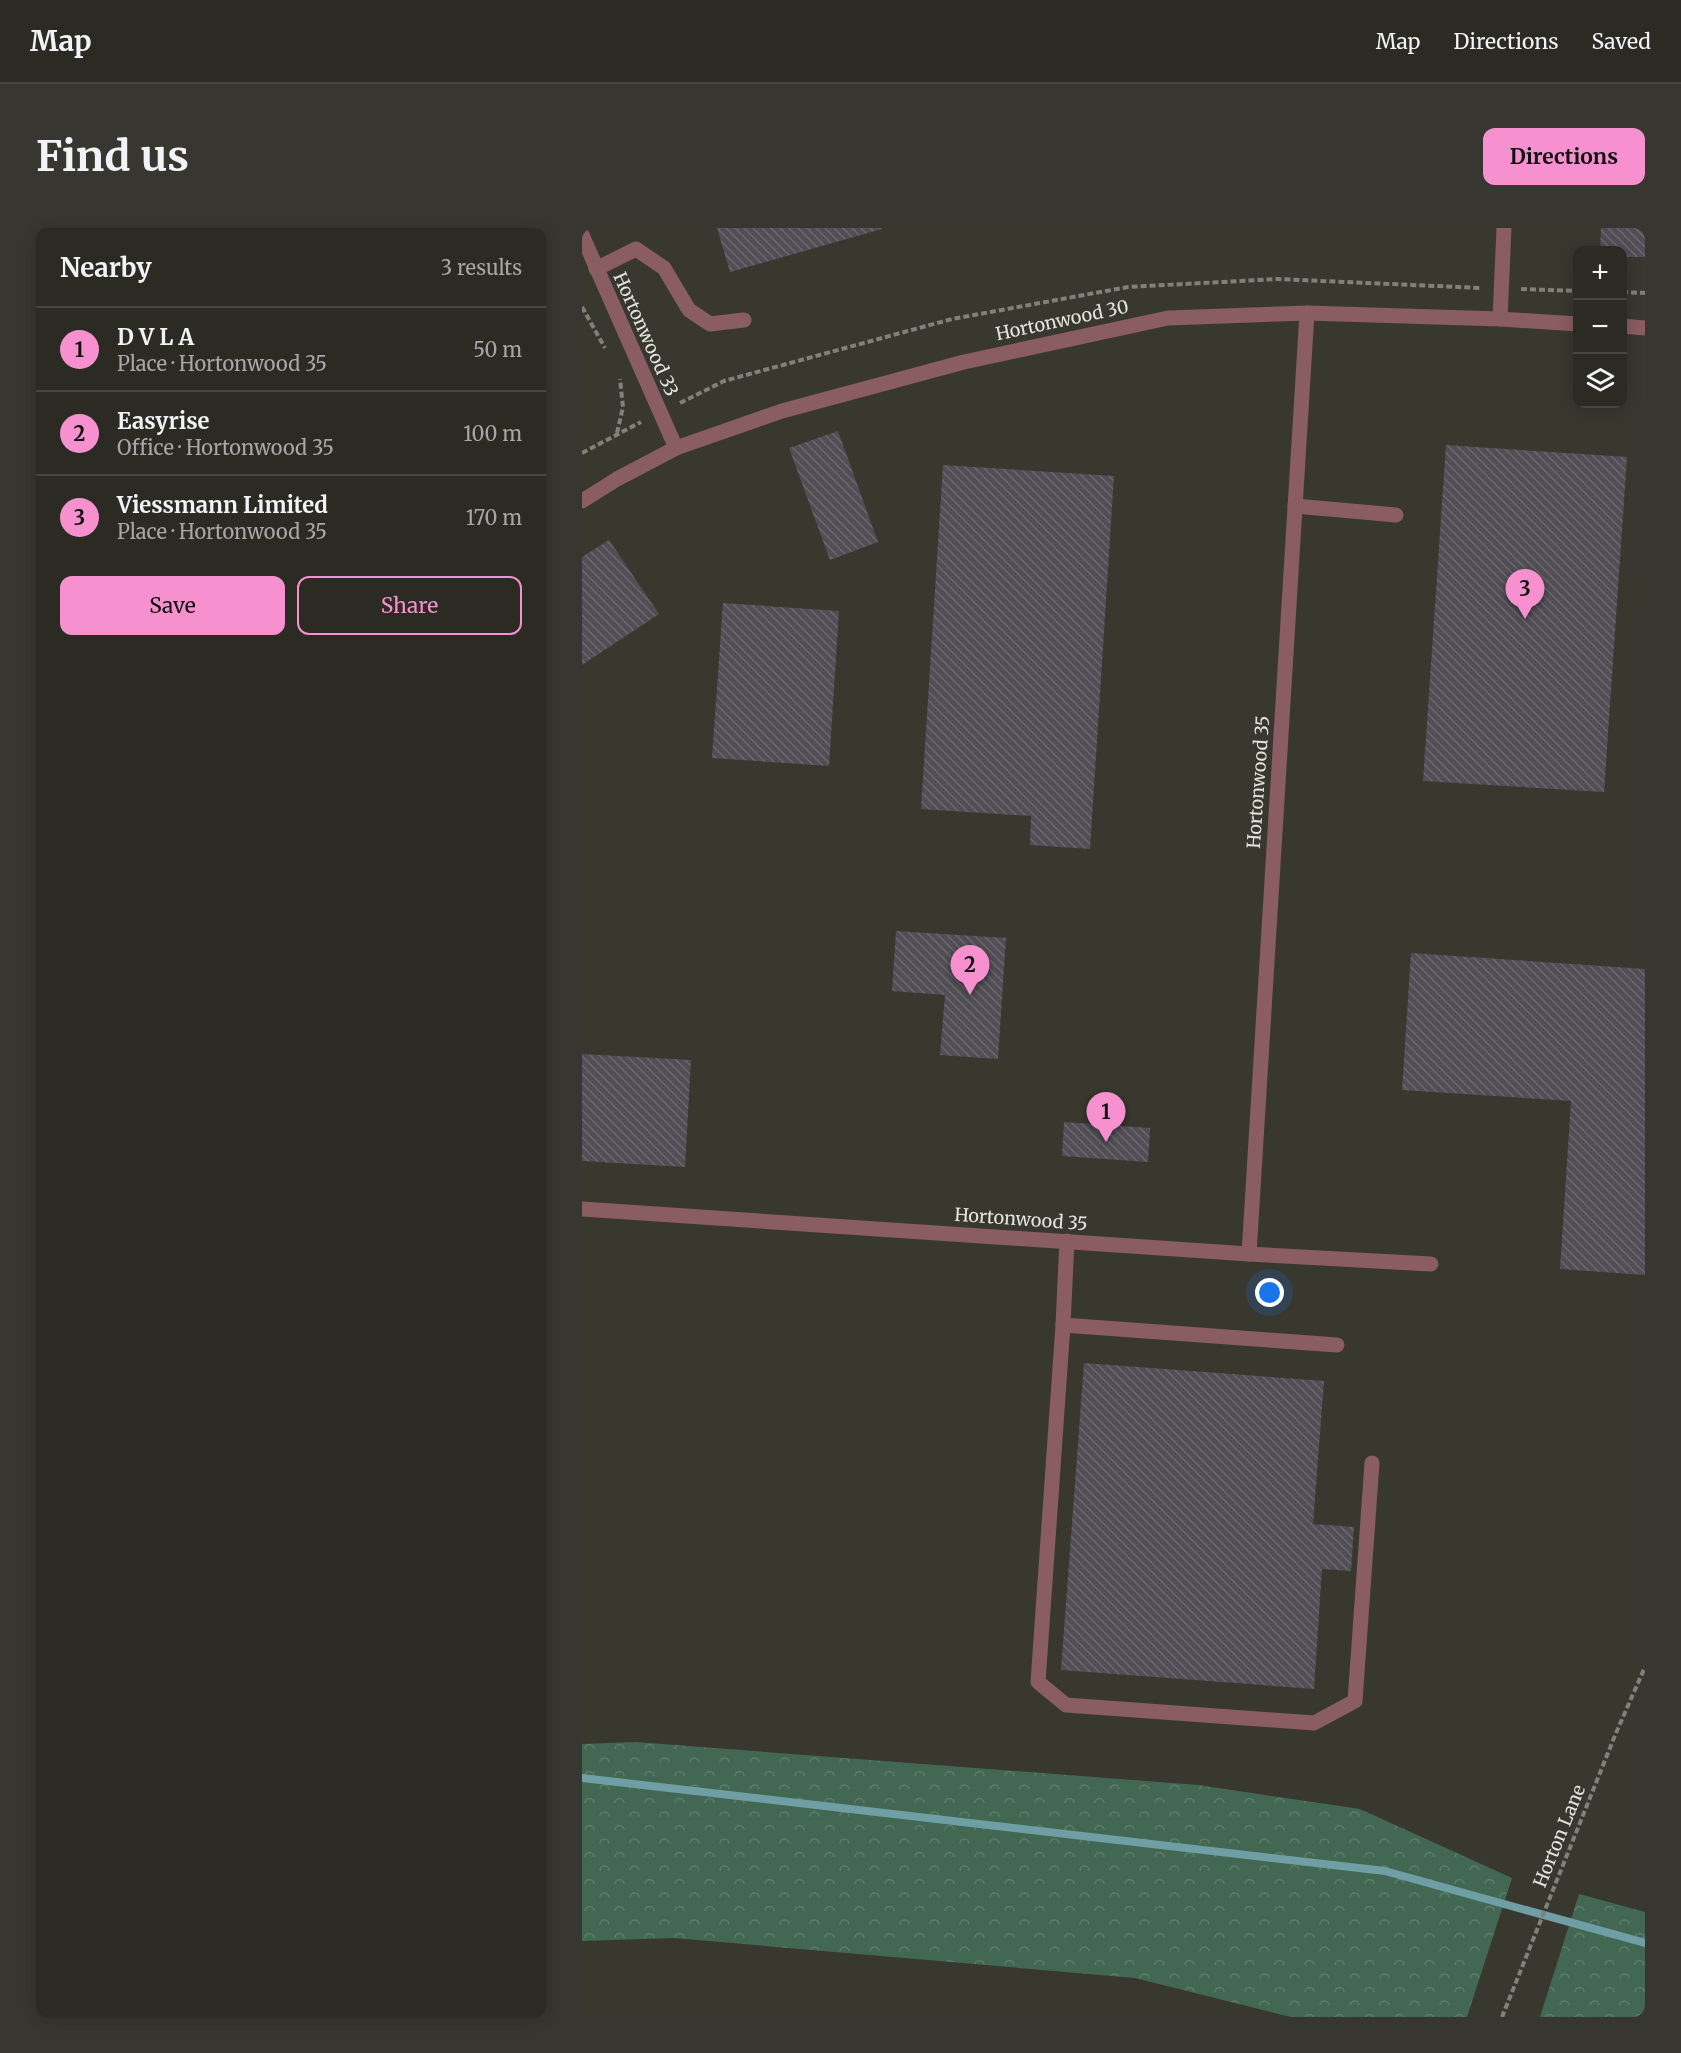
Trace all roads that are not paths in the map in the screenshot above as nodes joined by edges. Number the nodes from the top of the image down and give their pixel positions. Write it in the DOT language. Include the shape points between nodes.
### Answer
graph roads {
  1 [pos="1504,228"];
  2 [pos="582,235"];
  3 [pos="596,269"];
  4 [pos="1307,313"];
  5 [pos="1500,319"];
  6 [pos="744,320"];
  7 [pos="1573,324"];
  8 [pos="1627,326"];
  9 [pos="1645,328"];
  10 [pos="676,448"];
  11 [pos="582,501"];
  12 [pos="1295,506"];
  13 [pos="1396,515"];
  14 [pos="582,1209"];
  15 [pos="1067,1241"];
  16 [pos="1249,1254"];
  17 [pos="1431,1264"];
  18 [pos="1063,1325"];
  19 [pos="1337,1345"];
  20 [pos="1372,1463"];
  1 -- 5 [label="street"];
  2 -- 3 [label="street, Hortonwood 33"];
  3 -- 6 [label="street" via="636,249 663,268 689,310 710,324"];
  3 -- 10 [label="street, Hortonwood 33"];
  4 -- 5 [label="street, Hortonwood 30"];
  4 -- 10 [label="street, Hortonwood 30" via="1156,320 953,365 782,411"];
  4 -- 12 [label="street, Hortonwood 35"];
  5 -- 7 [label="street, Hortonwood 30"];
  8 -- 9 [label="street"];
  10 -- 11 [label="street, Hortonwood 30"];
  12 -- 13 [label="street"];
  12 -- 16 [label="street, Hortonwood 35"];
  14 -- 15 [label="street, Hortonwood 35"];
  15 -- 16 [label="street, Hortonwood 35"];
  15 -- 18 [label="street"];
  16 -- 17 [label="street, Hortonwood 35"];
  18 -- 19 [label="street"];
  18 -- 20 [label="street" via="1038,1682 1066,1705 1314,1722 1355,1701"];
}
